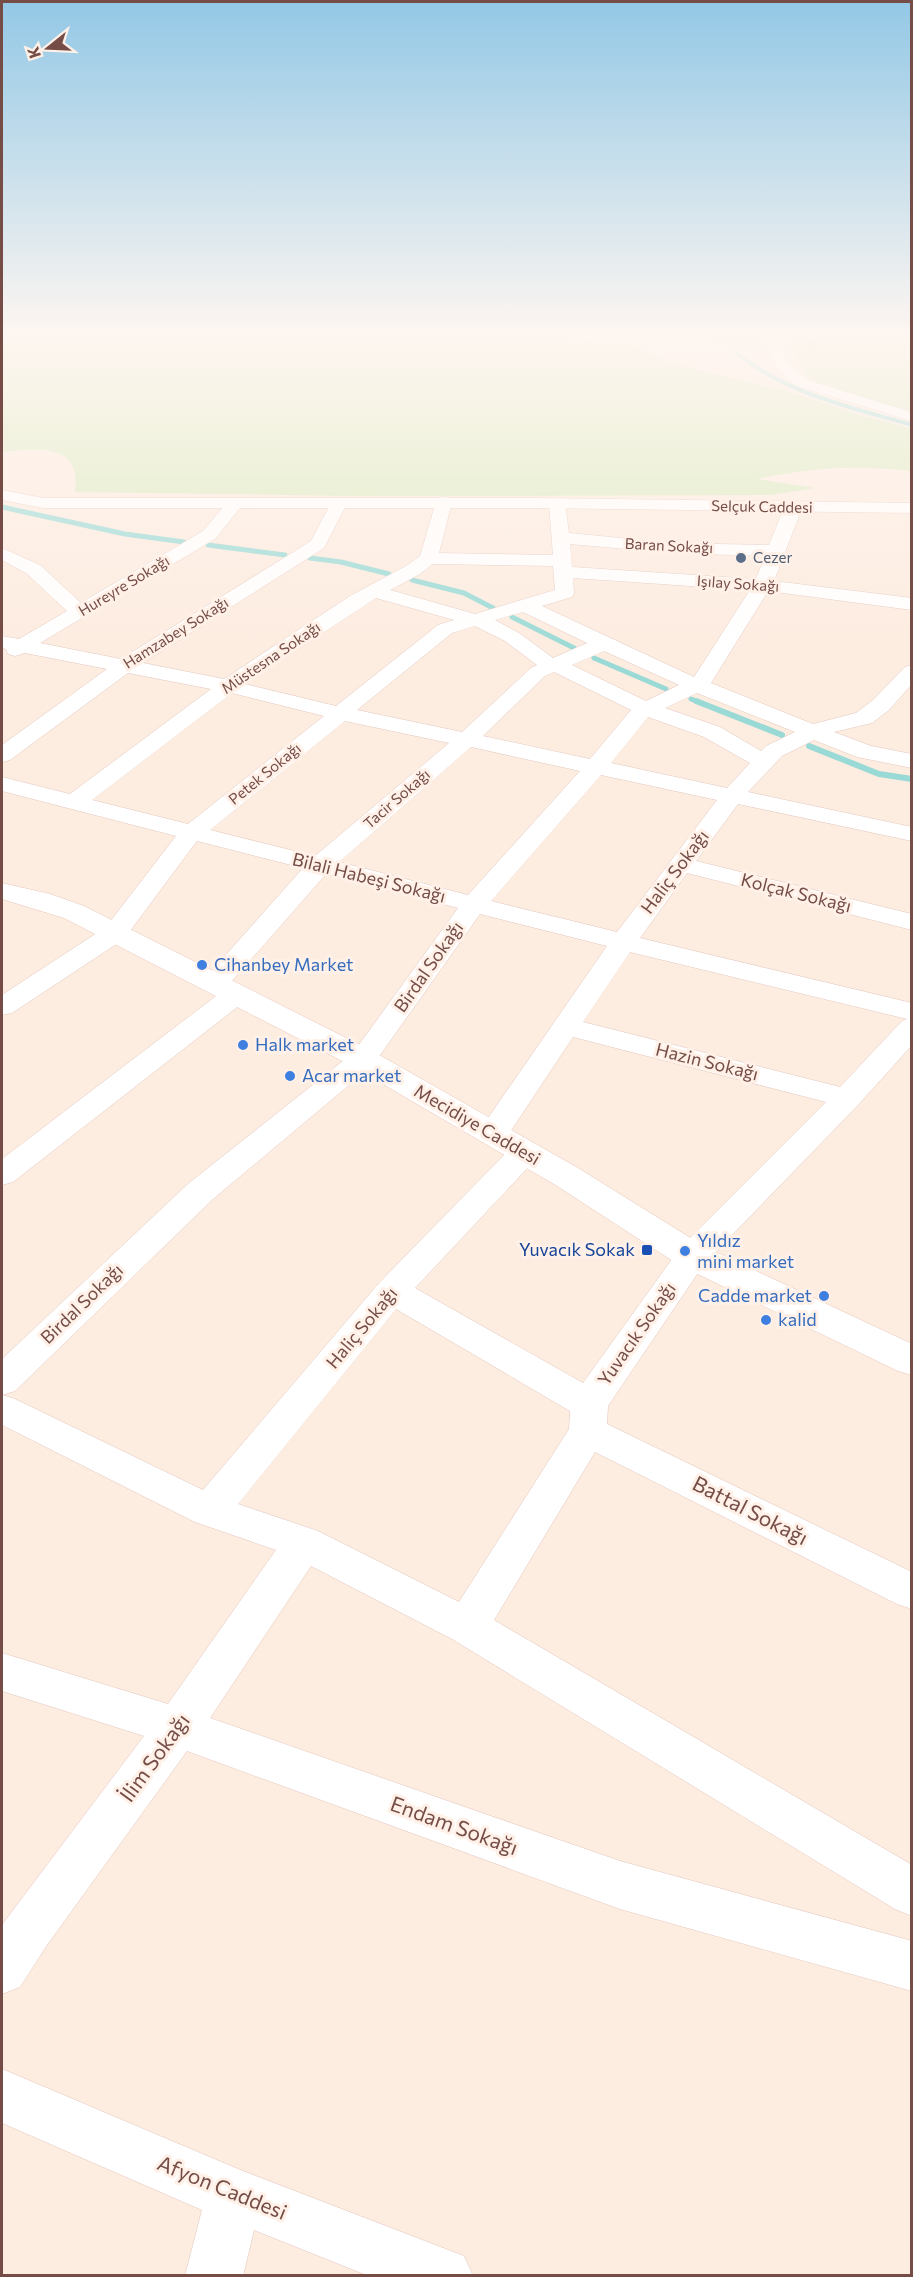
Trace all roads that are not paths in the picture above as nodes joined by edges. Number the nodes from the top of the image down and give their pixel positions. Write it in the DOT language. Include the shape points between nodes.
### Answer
graph roads {
  1 [pos="2,495"];
  2 [pos="444,502"];
  3 [pos="236,503"];
  4 [pos="339,503"];
  5 [pos="557,503"];
  6 [pos="793,508"];
  7 [pos="912,508"];
  8 [pos="560,538"];
  9 [pos="777,550"];
  10 [pos="2,553"];
  11 [pos="428,558"];
  12 [pos="563,575"];
  13 [pos="763,585"];
  14 [pos="373,591"];
  15 [pos="912,604"];
  16 [pos="524,605"];
  17 [pos="79,612"];
  18 [pos="477,620"];
  19 [pos="604,643"];
  20 [pos="12,644"];
  21 [pos="2,658"];
  22 [pos="124,666"];
  23 [pos="553,666"];
  24 [pos="912,671"];
  25 [pos="697,685"];
  26 [pos="228,686"];
  27 [pos="646,709"];
  28 [pos="340,713"];
  29 [pos="812,731"];
  30 [pos="466,740"];
  31 [pos="2,755"];
  32 [pos="765,761"];
  33 [pos="912,761"];
  34 [pos="595,768"];
  35 [pos="2,784"];
  36 [pos="731,797"];
  37 [pos="74,802"];
  38 [pos="190,834"];
  39 [pos="912,834"];
  40 [pos="680,864"];
  41 [pos="320,865"];
  42 [pos="2,891"];
  43 [pos="474,904"];
  44 [pos="912,922"];
  45 [pos="115,933"];
  46 [pos="623,942"];
  47 [pos="225,989"];
  48 [pos="2,1007"];
  49 [pos="912,1012"];
  50 [pos="567,1027"];
  51 [pos="912,1027"];
  52 [pos="363,1059"];
  53 [pos="847,1098"];
  54 [pos="493,1134"];
  55 [pos="524,1153"];
  56 [pos="2,1174"];
  57 [pos="692,1256"];
  58 [pos="392,1291"];
  59 [pos="912,1361"];
  60 [pos="2,1380"];
  61 [pos="2,1409"];
  62 [pos="589,1417"];
  63 [pos="209,1511"];
  64 [pos="304,1543"];
  65 [pos="912,1592"];
  66 [pos="467,1626"];
  67 [pos="2,1672"];
  68 [pos="178,1727"];
  69 [pos="912,1892"];
  70 [pos="912,1966"];
  71 [pos="2,1969"];
  72 [pos="2,2096"];
  73 [pos="234,2194"];
  74 [pos="214,2276"];
  75 [pos="444,2276"];
  1 -- 3 [label="street, Selçuk Caddesi" via="43,503"];
  2 -- 4 [label="street, Selçuk Caddesi"];
  2 -- 5 [label="street, Selçuk Caddesi"];
  2 -- 11 [label="street"];
  3 -- 4 [label="street, Selçuk Caddesi"];
  3 -- 17 [label="street, Hureyre Sokağı" via="209,535"];
  4 -- 22 [label="street, Hamzabey Sokağı" via="318,543"];
  5 -- 6 [label="street, Selçuk Caddesi"];
  5 -- 8 [label="street"];
  6 -- 7 [label="street, Selçuk Caddesi"];
  6 -- 9 [label="street, Birdal Sokağı"];
  8 -- 9 [label="street, Baran Sokağı" via="672,548"];
  8 -- 12 [label="street"];
  9 -- 13 [label="street, Birdal Sokağı"];
  10 -- 17 [label="street" via="33,569"];
  11 -- 12 [label="street, Işılay Sokağı"];
  11 -- 14 [label="street, Müstesna Sokağı"];
  12 -- 13 [label="street, Işılay Sokağı"];
  12 -- 16 [label="street, Petek Sokağı"];
  13 -- 15 [label="street, Işılay Sokağı"];
  13 -- 25 [label="street, Birdal Sokağı"];
  14 -- 18 [label="street"];
  14 -- 26 [label="street, Müstesna Sokağı"];
  16 -- 18 [label="street, Petek Sokağı"];
  16 -- 19 [label="street"];
  17 -- 20 [label="street, Hureyre Sokağı"];
  18 -- 23 [label="street" via="512,637"];
  18 -- 28 [label="street, Petek Sokağı" via="445,629"];
  19 -- 23 [label="street, Tacir Sokağı"];
  19 -- 25 [label="street"];
  20 -- 21 [label="street, Hureyre Sokağı"];
  20 -- 22 [label="street"];
  22 -- 26 [label="street"];
  22 -- 31 [label="street, Hamzabey Sokağı"];
  23 -- 27 [label="street"];
  23 -- 30 [label="street, Tacir Sokağı" via="538,672"];
  24 -- 29 [label="street, Haliç Sokağı" via="864,718"];
  25 -- 27 [label="street, Birdal Sokağı"];
  25 -- 29 [label="street"];
  26 -- 28 [label="street"];
  26 -- 37 [label="street, Müstesna Sokağı"];
  27 -- 32 [label="street" via="712,732"];
  27 -- 34 [label="street, Birdal Sokağı"];
  28 -- 30 [label="street"];
  28 -- 38 [label="street, Petek Sokağı"];
  29 -- 32 [label="street, Haliç Sokağı" via="774,751"];
  29 -- 33 [label="street" via="865,752"];
  30 -- 34 [label="street"];
  30 -- 41 [label="street, Tacir Sokağı"];
  32 -- 36 [label="street, Haliç Sokağı"];
  34 -- 36 [label="street"];
  34 -- 43 [label="street, Birdal Sokağı"];
  35 -- 37 [label="street, Bilali Habeşi Sokağı"];
  36 -- 39 [label="street"];
  36 -- 40 [label="street, Haliç Sokağı"];
  37 -- 38 [label="street, Bilali Habeşi Sokağı"];
  38 -- 41 [label="street, Bilali Habeşi Sokağı"];
  38 -- 45 [label="street, Petek Sokağı"];
  40 -- 44 [label="street, Kolçak Sokağı"];
  40 -- 46 [label="street, Haliç Sokağı"];
  41 -- 43 [label="street, Bilali Habeşi Sokağı"];
  41 -- 47 [label="street, Tacir Sokağı"];
  42 -- 45 [label="street, Mecidiye Caddesi" via="74,912"];
  43 -- 46 [label="street, Bilali Habeşi Sokağı"];
  43 -- 52 [label="street, Birdal Sokağı"];
  45 -- 47 [label="street, Mecidiye Caddesi"];
  45 -- 48 [label="street, Petek Sokağı"];
  46 -- 49 [label="street, Bilali Habeşi Sokağı"];
  46 -- 50 [label="street, Haliç Sokağı"];
  47 -- 52 [label="street, Mecidiye Caddesi"];
  47 -- 56 [label="street, Tacir Sokağı"];
  50 -- 53 [label="street, Hazin Sokağı"];
  50 -- 54 [label="street, Haliç Sokağı"];
  51 -- 53 [label="street, Yuvacık Sokağı"];
  52 -- 54 [label="street, Mecidiye Caddesi"];
  52 -- 60 [label="street, Birdal Sokağı" via="201,1191"];
  53 -- 57 [label="street, Yuvacık Sokağı"];
  54 -- 55 [label="street, Mecidiye Caddesi"];
  55 -- 57 [label="street, Mecidiye Caddesi"];
  55 -- 58 [label="street, Haliç Sokağı"];
  57 -- 59 [label="street, Mecidiye Caddesi"];
  57 -- 62 [label="street, Yuvacık Sokağı"];
  58 -- 62 [label="street, Battal Sokağı"];
  58 -- 63 [label="street, Haliç Sokağı"];
  61 -- 63 [label="street"];
  62 -- 65 [label="street, Battal Sokağı"];
  62 -- 66 [label="street, Yuvacık Sokağı"];
  63 -- 64 [label="street"];
  64 -- 66 [label="street"];
  64 -- 68 [label="street, İlim Sokağı"];
  66 -- 69 [label="street"];
  67 -- 68 [label="street, Endam Sokağı"];
  68 -- 70 [label="street, Endam Sokağı" via="620,1885"];
  68 -- 71 [label="street, İlim Sokağı"];
  72 -- 73 [label="street, Afyon Caddesi"];
  73 -- 74 [label="street"];
  73 -- 75 [label="street, Afyon Caddesi"];
}
